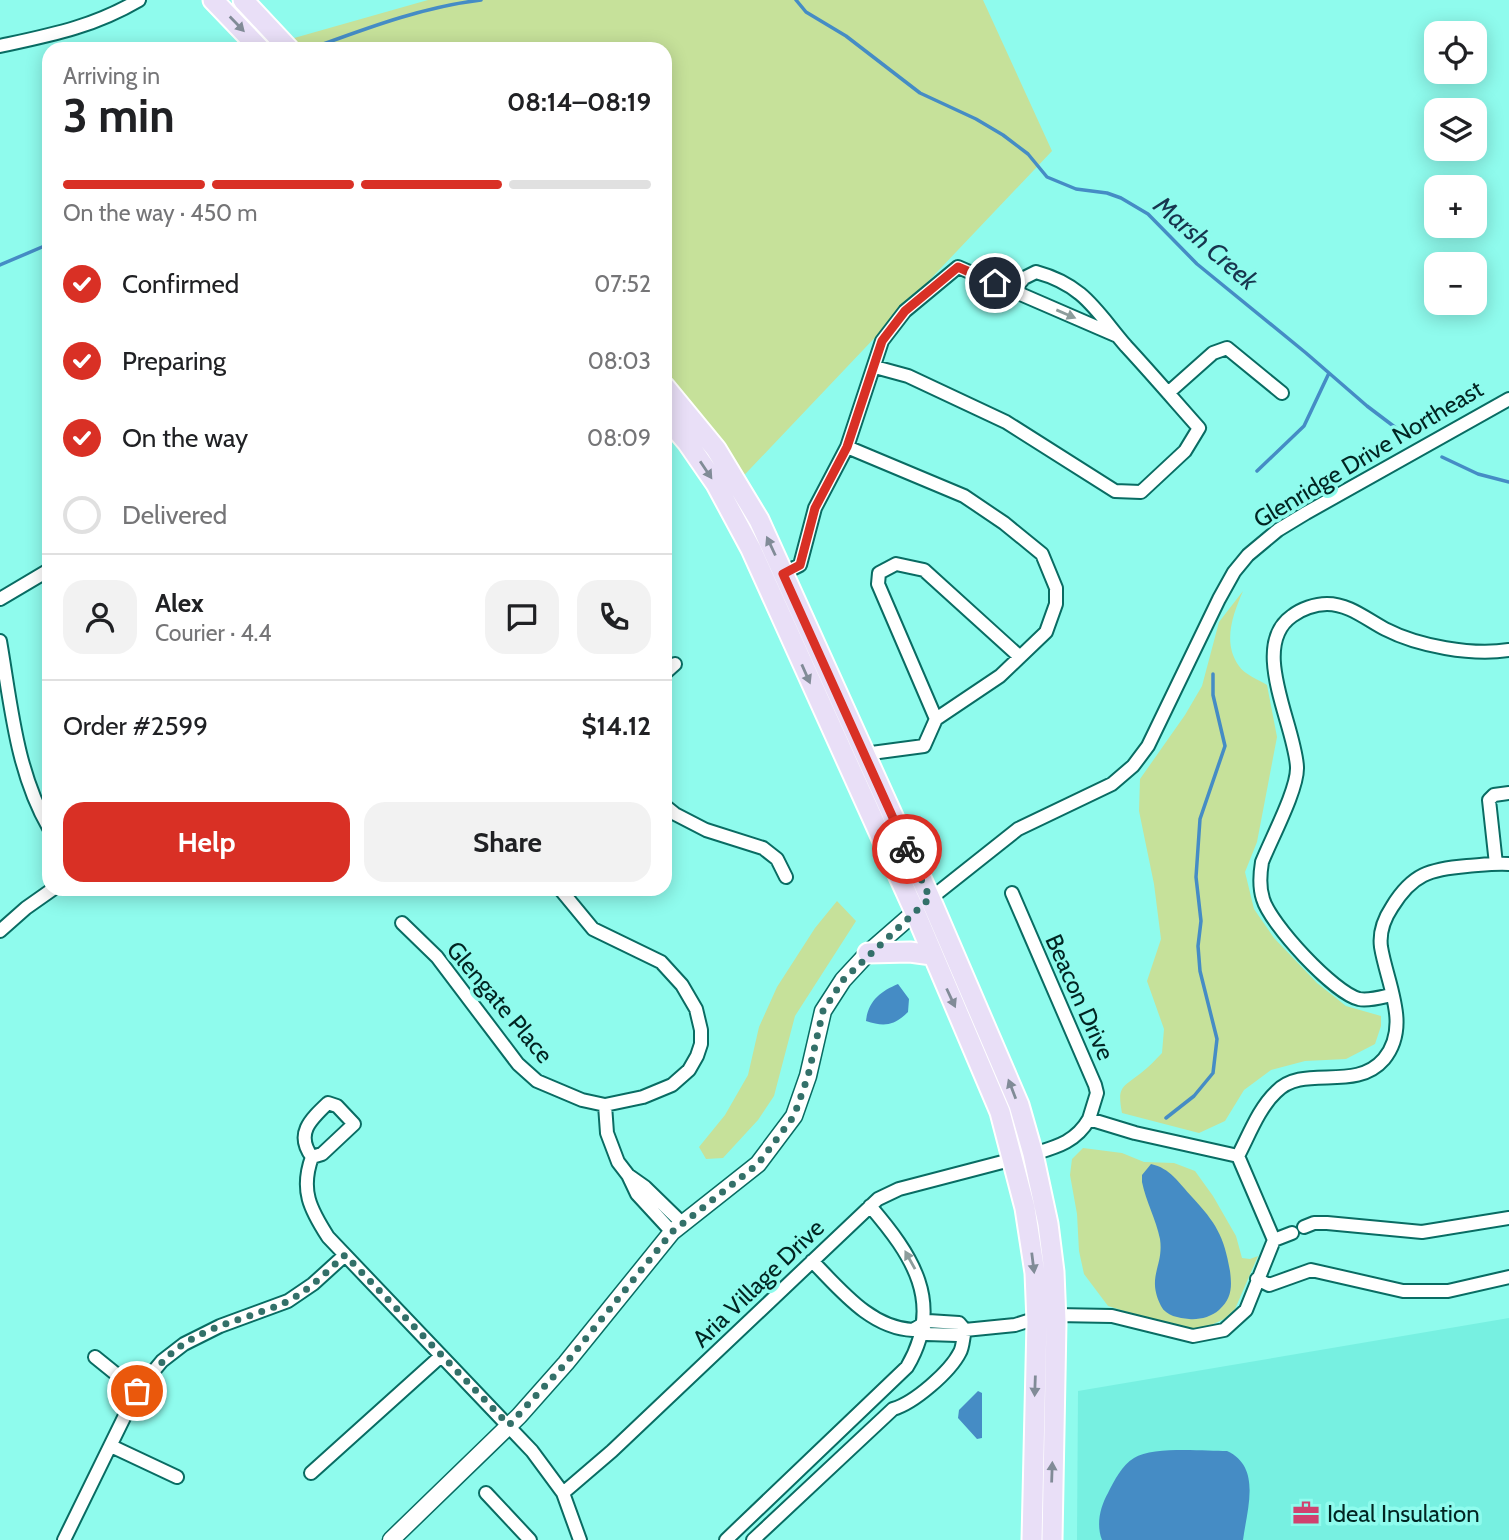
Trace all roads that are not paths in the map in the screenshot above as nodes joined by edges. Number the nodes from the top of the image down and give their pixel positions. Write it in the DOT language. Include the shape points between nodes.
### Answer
graph roads {
  1 [pos="139,0"];
  2 [pos="213,0"];
  3 [pos="243,0"];
  4 [pos="253,42"];
  5 [pos="282,42"];
  6 [pos="0,46"];
  7 [pos="1013,291"];
  8 [pos="1118,337"];
  9 [pos="875,366"];
  10 [pos="1168,393"];
  11 [pos="1282,393"];
  12 [pos="672,395"];
  13 [pos="1509,399"];
  14 [pos="672,424"];
  15 [pos="847,447"];
  16 [pos="42,574"];
  17 [pos="774,578"];
  18 [pos="0,599"];
  19 [pos="0,641"];
  20 [pos="1509,650"];
  21 [pos="1020,657"];
  22 [pos="936,719"];
  23 [pos="855,758"];
  24 [pos="1509,793"];
  25 [pos="672,811"];
  26 [pos="42,814"];
  27 [pos="1503,864"];
  28 [pos="786,877"];
  29 [pos="1012,893"];
  30 [pos="43,896"];
  31 [pos="566,896"];
  32 [pos="930,898"];
  33 [pos="915,912"];
  34 [pos="402,923"];
  35 [pos="0,931"];
  36 [pos="868,954"];
  37 [pos="932,956"];
  38 [pos="1391,995"];
  39 [pos="605,1105"];
  40 [pos="1089,1119"];
  41 [pos="1023,1156"];
  42 [pos="1238,1156"];
  43 [pos="312,1157"];
  44 [pos="870,1206"];
  45 [pos="1509,1218"];
  46 [pos="677,1228"];
  47 [pos="1274,1240"];
  48 [pos="345,1255"];
  49 [pos="812,1261"];
  50 [pos="1509,1277"];
  51 [pos="1257,1279"];
  52 [pos="1046,1316"];
  53 [pos="921,1325"];
  54 [pos="965,1330"];
  55 [pos="440,1356"];
  56 [pos="94,1357"];
  57 [pos="137,1391"];
  58 [pos="509,1425"];
  59 [pos="111,1446"];
  60 [pos="311,1473"];
  61 [pos="177,1477"];
  62 [pos="486,1493"];
  63 [pos="563,1493"];
  64 [pos="64,1540"];
  65 [pos="391,1540"];
  66 [pos="530,1540"];
  67 [pos="580,1540"];
  68 [pos="726,1540"];
  69 [pos="753,1540"];
  70 [pos="1032,1540"];
  71 [pos="1052,1540"];
  1 -- 6 [label="street" via="72,31"];
  2 -- 4 [label="main road, one-way"];
  3 -- 5 [label="main road"];
  7 -- 8 [label="street, one-way"];
  7 -- 8 [label="street" via="1036,272 1056,277 1093,304"];
  7 -- 9 [label="street" via="958,267 905,311 882,341"];
  8 -- 10 [label="street"];
  9 -- 10 [label="street" via="908,376 1006,422 1115,491 1142,492 1185,451 1199,428"];
  9 -- 15 [label="street"];
  10 -- 11 [label="street" via="1213,353 1227,348"];
  17 -- 12 [label="main road, one-way" via="759,520 703,430"];
  13 -- 32 [label="street, Glenridge Drive Northeast" via="1264,540 1229,581 1148,746 1133,766 1089,797 1018,829"];
  14 -- 17 [label="main road, one-way"];
  15 -- 17 [label="street" via="815,508 800,565"];
  15 -- 21 [label="street" via="964,496 1042,554 1056,588 1056,604 1046,632"];
  16 -- 18 [label="street"];
  17 -- 23 [label="main road"];
  19 -- 26 [label="street" via="20,756"];
  20 -- 38 [label="street" via="1485,653 1404,638 1343,606 1326,604 1295,613 1275,638 1274,666 1297,766 1262,862 1263,900 1279,926 1341,991 1361,999"];
  21 -- 22 [label="street"];
  21 -- 22 [label="street" via="924,570 896,564 879,573 878,584"];
  22 -- 23 [label="street" via="924,746"];
  23 -- 32 [label="main road"];
  23 -- 33 [label="main road"];
  24 -- 27 [label="street" via="1494,795 1488,807"];
  25 -- 28 [label="street" via="706,830 763,848 777,859"];
  27 -- 38 [label="street" via="1439,869 1405,888 1381,930"];
  29 -- 40 [label="street, Beacon Drive" via="1095,1084"];
  30 -- 35 [label="street"];
  31 -- 39 [label="street, Glengate Place" via="593,929 661,962 687,993 701,1030 697,1056 681,1079 643,1097"];
  32 -- 33 [label="street, Glenridge Drive Northeast"];
  41 -- 32 [label="main road, one-way" via="1018,1105"];
  33 -- 36 [label="street, Glenridge Drive Northeast"];
  33 -- 37 [label="main road"];
  34 -- 39 [label="street, Glengate Place" via="437,957 537,1081"];
  36 -- 37 [label="main road"];
  36 -- 46 [label="street, Glenridge Drive Northeast" via="843,980 823,1011 794,1116 758,1164"];
  37 -- 41 [label="main road, one-way"];
  38 -- 42 [label="street" via="1398,1024 1395,1040 1381,1062 1357,1076 1306,1079 1283,1086 1266,1104"];
  39 -- 46 [label="street" via="611,1148 628,1175"];
  40 -- 41 [label="street, Aria Village Drive" via="1070,1141"];
  40 -- 42 [label="street"];
  41 -- 44 [label="street, Aria Village Drive" via="899,1189"];
  41 -- 52 [label="main road" via="1048,1224"];
  42 -- 47 [label="street"];
  43 -- 43 [label="street" via="305,1148 304,1135 311,1119 328,1103 338,1106 354,1124 322,1154"];
  43 -- 48 [label="street" via="307,1191 310,1210"];
  44 -- 49 [label="street, Aria Village Drive"];
  53 -- 44 [label="street, one-way" via="923,1295 917,1273"];
  45 -- 47 [label="street" via="1422,1232 1314,1223"];
  46 -- 58 [label="street, Glenridge Drive Northeast"];
  47 -- 51 [label="street"];
  48 -- 55 [label="street"];
  48 -- 57 [label="street" via="288,1301 184,1344 162,1361"];
  49 -- 53 [label="street" via="859,1308 902,1330"];
  49 -- 63 [label="street, Aria Village Drive"];
  50 -- 51 [label="street" via="1448,1291 1403,1291 1311,1270 1269,1285"];
  51 -- 52 [label="street" via="1246,1310 1224,1331 1193,1336 1112,1316"];
  52 -- 54 [label="street" via="1015,1325"];
  52 -- 70 [label="main road, one-way"];
  71 -- 52 [label="main road, one-way"];
  53 -- 54 [label="street" via="927,1334 957,1335"];
  53 -- 68 [label="street" via="916,1352 907,1367"];
  54 -- 69 [label="street" via="961,1352 933,1384 907,1405 893,1409"];
  55 -- 58 [label="street"];
  55 -- 60 [label="street"];
  56 -- 57 [label="street"];
  57 -- 59 [label="street"];
  58 -- 63 [label="street"];
  58 -- 65 [label="street, Glenridge Drive Northeast"];
  59 -- 61 [label="street"];
  59 -- 64 [label="street"];
  62 -- 66 [label="street"];
  63 -- 67 [label="street"];
}
